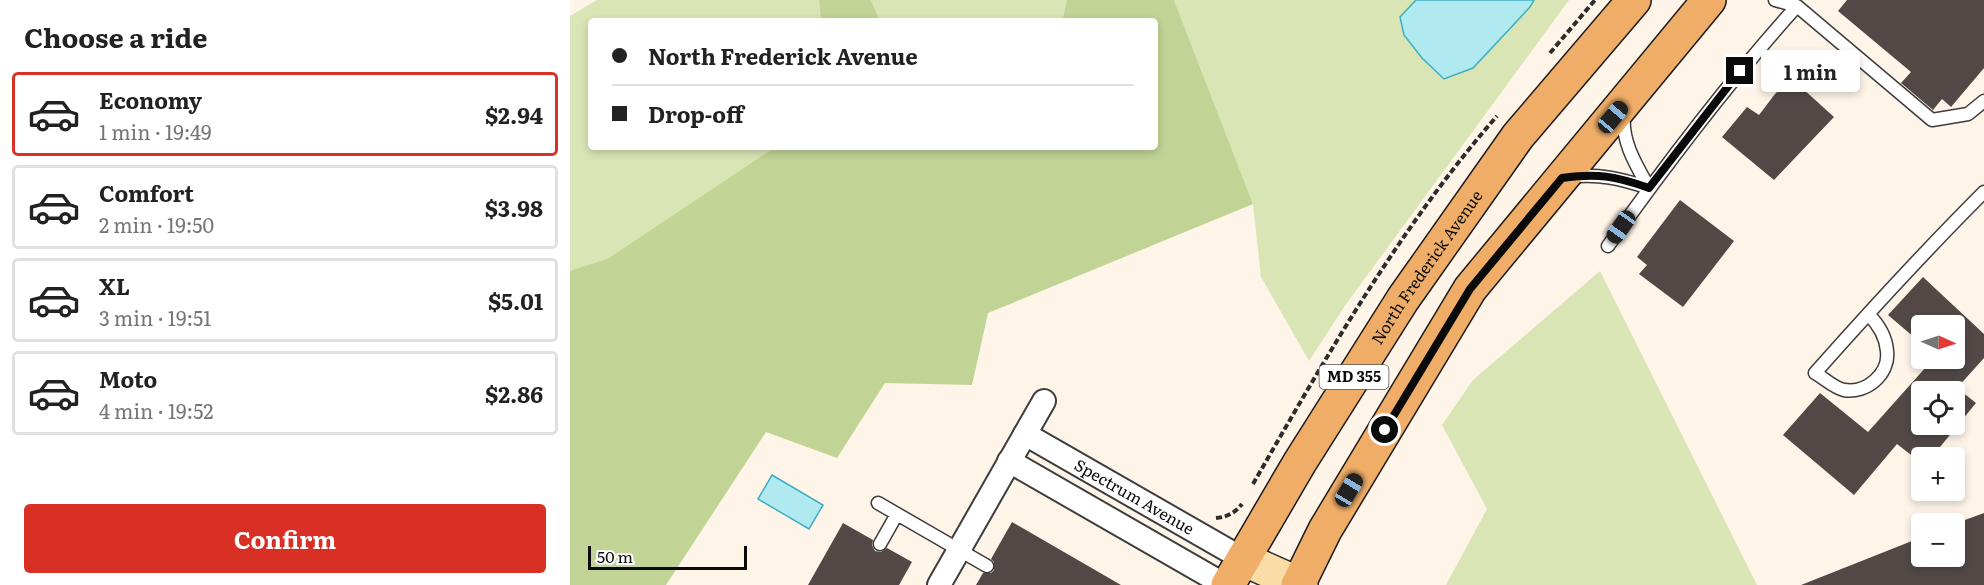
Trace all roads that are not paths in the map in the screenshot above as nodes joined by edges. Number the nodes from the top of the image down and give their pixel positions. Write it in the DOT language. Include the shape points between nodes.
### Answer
graph roads {
  1 [pos="1634,0"];
  2 [pos="1709,0"];
  3 [pos="1775,0"];
  4 [pos="1796,3"];
  5 [pos="1984,101"];
  6 [pos="1625,102"];
  7 [pos="1562,178"];
  8 [pos="1649,188"];
  9 [pos="1984,192"];
  10 [pos="1608,246"];
  11 [pos="1868,314"];
  12 [pos="1044,401"];
  13 [pos="1025,434"];
  14 [pos="1010,461"];
  15 [pos="878,503"];
  16 [pos="897,514"];
  17 [pos="880,544"];
  18 [pos="959,550"];
  19 [pos="987,566"];
  20 [pos="1232,576"];
  21 [pos="939,585"];
  22 [pos="1299,585"];
  1 -- 20 [label="main road, North Frederick Avenue / MD 355" via="1518,136 1403,299"];
  2 -- 6 [label="main road, MD 355"];
  3 -- 4 [label="lane"];
  4 -- 5 [label="lane" via="1932,120 1968,114"];
  4 -- 8 [label="lane"];
  6 -- 7 [label="main road, MD 355"];
  6 -- 8 [label="lane" via="1625,136"];
  7 -- 8 [label="lane" via="1589,174"];
  7 -- 22 [label="main road, MD 355" via="1470,289 1325,530"];
  8 -- 10 [label="lane"];
  9 -- 11 [label="lane"];
  11 -- 11 [label="lane" via="1879,326 1887,351 1886,363 1874,382 1843,390 1815,373"];
  12 -- 13 [label="street"];
  13 -- 14 [label="street"];
  13 -- 20 [label="street, Spectrum Avenue"];
  14 -- 18 [label="street"];
  14 -- 20 [label="street, Spectrum Avenue"];
  15 -- 16 [label="lane"];
  16 -- 17 [label="lane"];
  16 -- 18 [label="lane"];
  18 -- 19 [label="lane"];
  18 -- 21 [label="street"];
  20 -- 22 [label="street"];
}
